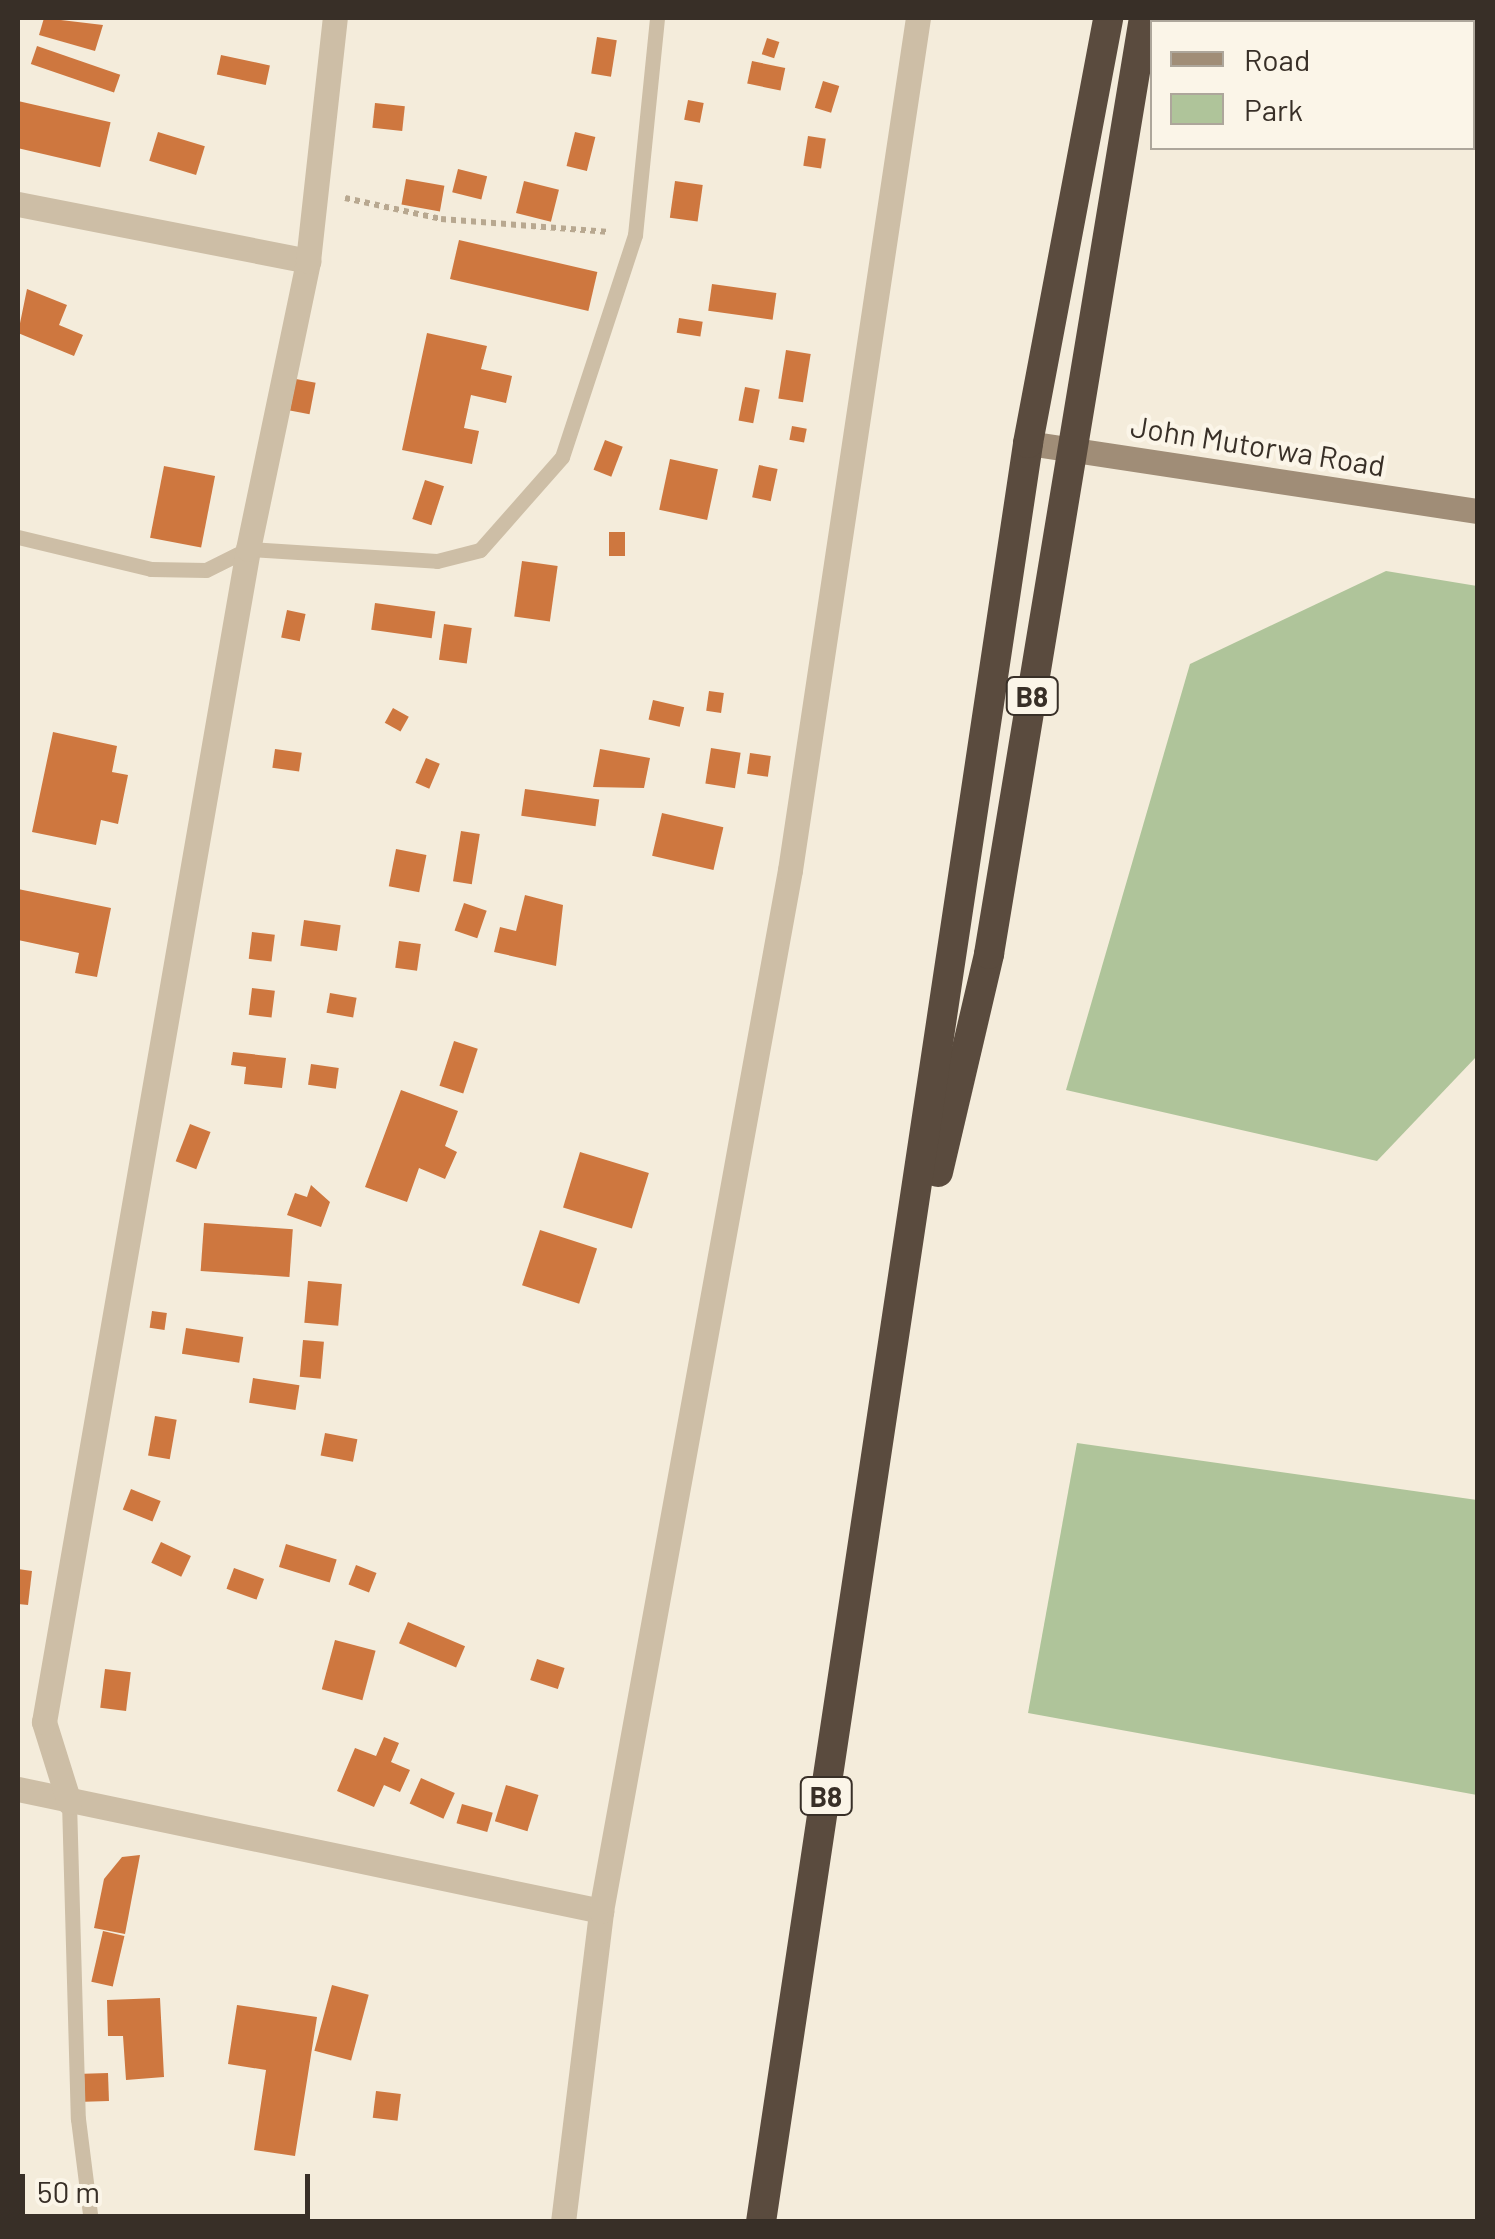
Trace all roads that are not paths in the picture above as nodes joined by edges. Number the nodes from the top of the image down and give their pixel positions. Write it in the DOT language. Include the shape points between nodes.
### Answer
graph roads {
  1 [pos="334,18"];
  2 [pos="657,18"];
  3 [pos="918,18"];
  4 [pos="1108,18"];
  5 [pos="1144,18"];
  6 [pos="18,204"];
  7 [pos="308,262"];
  8 [pos="1028,443"];
  9 [pos="1074,450"];
  10 [pos="1478,510"];
  11 [pos="18,537"];
  12 [pos="248,548"];
  13 [pos="892,1370"];
  14 [pos="18,1789"];
  15 [pos="69,1802"];
  16 [pos="602,1911"];
  17 [pos="90,2222"];
  18 [pos="563,2222"];
  19 [pos="761,2222"];
  1 -- 7 [label="street"];
  2 -- 12 [label="lane" via="636,235 562,457 480,550 437,561"];
  3 -- 16 [label="street" via="790,870"];
  4 -- 8 [label="highway, B8"];
  5 -- 9 [label="highway, B8"];
  6 -- 7 [label="street"];
  7 -- 12 [label="street"];
  8 -- 9 [label="street, John Mutorwa Road"];
  8 -- 13 [label="highway, B8"];
  9 -- 10 [label="street, John Mutorwa Road"];
  9 -- 13 [label="highway, B8" via="989,954"];
  11 -- 12 [label="lane" via="151,569 206,570"];
  12 -- 15 [label="street" via="44,1722"];
  13 -- 19 [label="highway, B8"];
  14 -- 15 [label="street"];
  15 -- 16 [label="street"];
  15 -- 17 [label="lane" via="78,2120"];
  16 -- 18 [label="street"];
}
